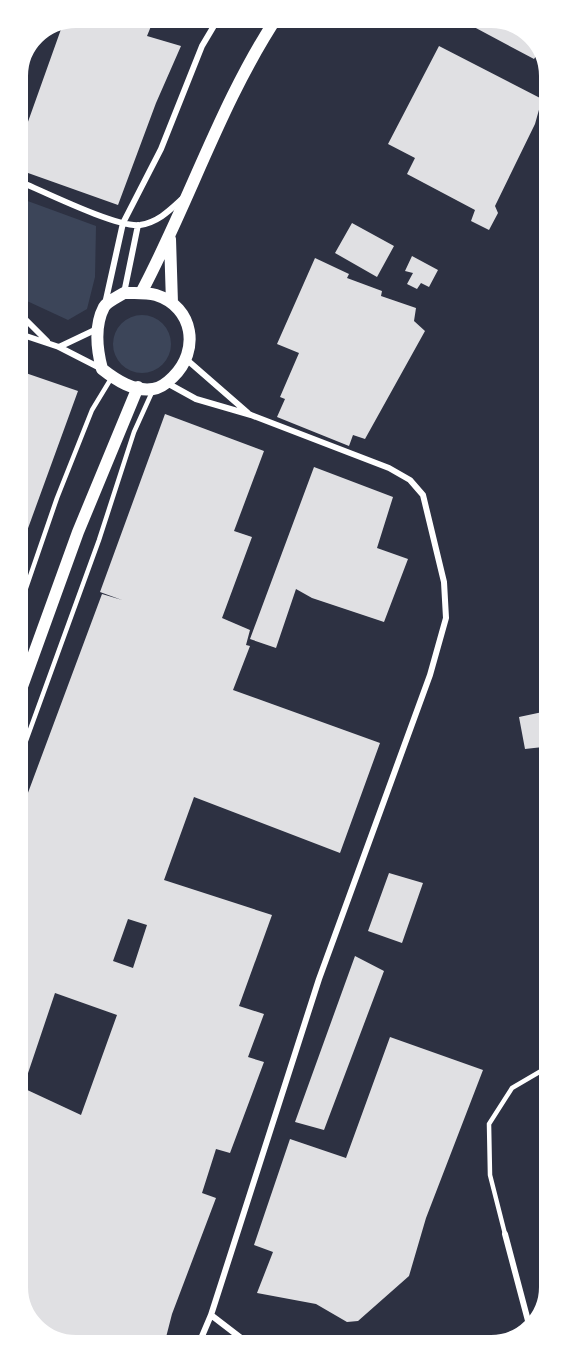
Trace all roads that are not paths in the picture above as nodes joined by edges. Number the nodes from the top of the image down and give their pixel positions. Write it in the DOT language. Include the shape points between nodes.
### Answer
graph roads {
  1 [pos="215,24"];
  2 [pos="272,24"];
  3 [pos="24,183"];
  4 [pos="190,191"];
  5 [pos="123,222"];
  6 [pos="138,225"];
  7 [pos="170,238"];
  8 [pos="124,293"];
  9 [pos="141,293"];
  10 [pos="172,303"];
  11 [pos="105,305"];
  12 [pos="24,318"];
  13 [pos="99,328"];
  14 [pos="24,335"];
  15 [pos="49,344"];
  16 [pos="59,347"];
  17 [pos="186,359"];
  18 [pos="107,373"];
  19 [pos="167,383"];
  20 [pos="138,387"];
  21 [pos="153,389"];
  22 [pos="251,415"];
  23 [pos="24,594"];
  24 [pos="24,681"];
  25 [pos="24,746"];
  26 [pos="543,1070"];
  27 [pos="505,1234"];
  28 [pos="211,1315"];
  29 [pos="529,1323"];
  30 [pos="201,1339"];
  31 [pos="242,1339"];
  1 -- 5 [label="street" via="202,46 162,149"];
  2 -- 4 [label="main road" via="221,117"];
  3 -- 5 [label="street"];
  4 -- 6 [label="street" via="163,217"];
  4 -- 7 [label="main road"];
  5 -- 6 [label="street"];
  5 -- 11 [label="street"];
  6 -- 8 [label="street"];
  7 -- 9 [label="main road"];
  7 -- 10 [label="main road"];
  8 -- 9 [label="main road"];
  8 -- 11 [label="main road"];
  9 -- 10 [label="main road" via="157,295"];
  10 -- 17 [label="main road" via="184,315 190,331"];
  11 -- 13 [label="main road"];
  12 -- 15 [label="street"];
  13 -- 16 [label="street"];
  13 -- 18 [label="main road" via="97,348"];
  14 -- 15 [label="street"];
  15 -- 16 [label="street"];
  16 -- 18 [label="street"];
  17 -- 19 [label="main road"];
  17 -- 22 [label="street"];
  18 -- 20 [label="main road" via="126,385"];
  18 -- 23 [label="lane"];
  19 -- 21 [label="main road"];
  19 -- 22 [label="street" via="196,399"];
  20 -- 21 [label="main road"];
  20 -- 24 [label="main road" via="78,532"];
  21 -- 25 [label="lane" via="134,432"];
  22 -- 28 [label="street" via="389,468 410,480 423,495 435,539 447,618 430,675 319,979"];
  26 -- 27 [label="lane" via="512,1088 489,1124 490,1175"];
  27 -- 29 [label="street"];
  28 -- 30 [label="street"];
  28 -- 31 [label="street"];
}
